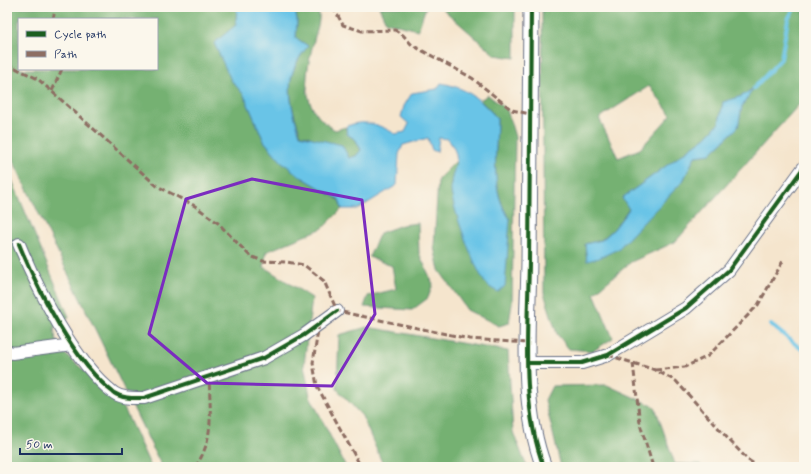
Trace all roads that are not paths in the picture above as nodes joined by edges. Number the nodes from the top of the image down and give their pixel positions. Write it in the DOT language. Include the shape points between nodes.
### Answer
graph roads {
  1 [pos="531,7"];
  2 [pos="804,167"];
  3 [pos="19,244"];
  4 [pos="337,311"];
  5 [pos="72,345"];
  6 [pos="9,354"];
  7 [pos="528,363"];
  8 [pos="544,467"];
  1 -- 7 [label="street"];
  2 -- 7 [label="street" via="730,270 686,308 608,355 582,363"];
  3 -- 5 [label="street" via="33,277"];
  4 -- 5 [label="street" via="304,335 264,358 144,398 129,398 115,393"];
  5 -- 6 [label="street"];
  7 -- 8 [label="street" via="529,404"];
}
